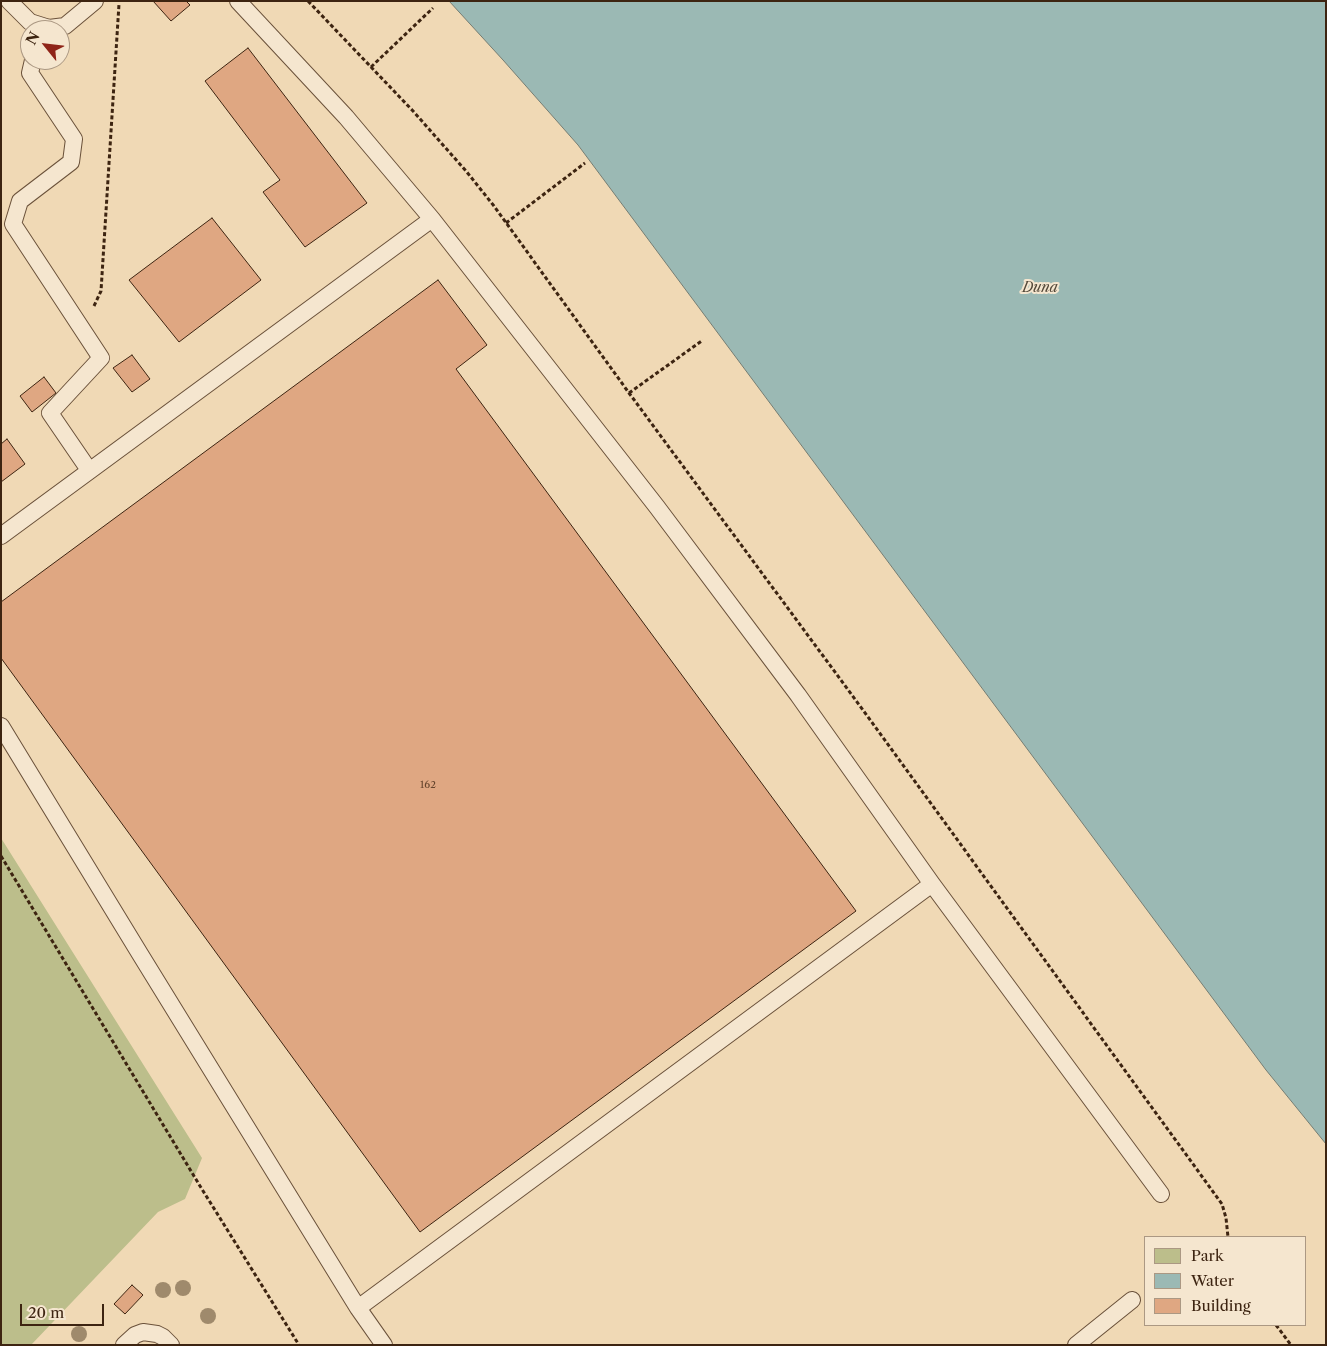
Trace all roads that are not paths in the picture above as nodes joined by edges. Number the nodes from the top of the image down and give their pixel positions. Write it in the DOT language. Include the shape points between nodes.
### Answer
graph roads {
  1 [pos="9,1"];
  2 [pos="95,1"];
  3 [pos="238,1"];
  4 [pos="28,20"];
  5 [pos="70,21"];
  6 [pos="31,70"];
  7 [pos="432,219"];
  8 [pos="90,470"];
  9 [pos="1,536"];
  10 [pos="1,726"];
  11 [pos="932,884"];
  12 [pos="1161,1194"];
  13 [pos="1132,1300"];
  14 [pos="358,1308"];
  15 [pos="124,1345"];
  16 [pos="171,1345"];
  17 [pos="384,1345"];
  18 [pos="1076,1345"];
  1 -- 4 [label="lane"];
  2 -- 5 [label="lane"];
  3 -- 7 [label="lane" via="346,118"];
  6 -- 8 [label="lane" via="74,139 71,162 20,201 13,224 101,358 50,413"];
  7 -- 8 [label="lane"];
  7 -- 11 [label="lane" via="663,515 798,695"];
  8 -- 9 [label="lane"];
  10 -- 14 [label="lane"];
  11 -- 12 [label="lane"];
  11 -- 14 [label="lane"];
  13 -- 18 [label="lane"];
  14 -- 17 [label="lane"];
  15 -- 16 [label="lane" via="143,1332 156,1334"];
}
